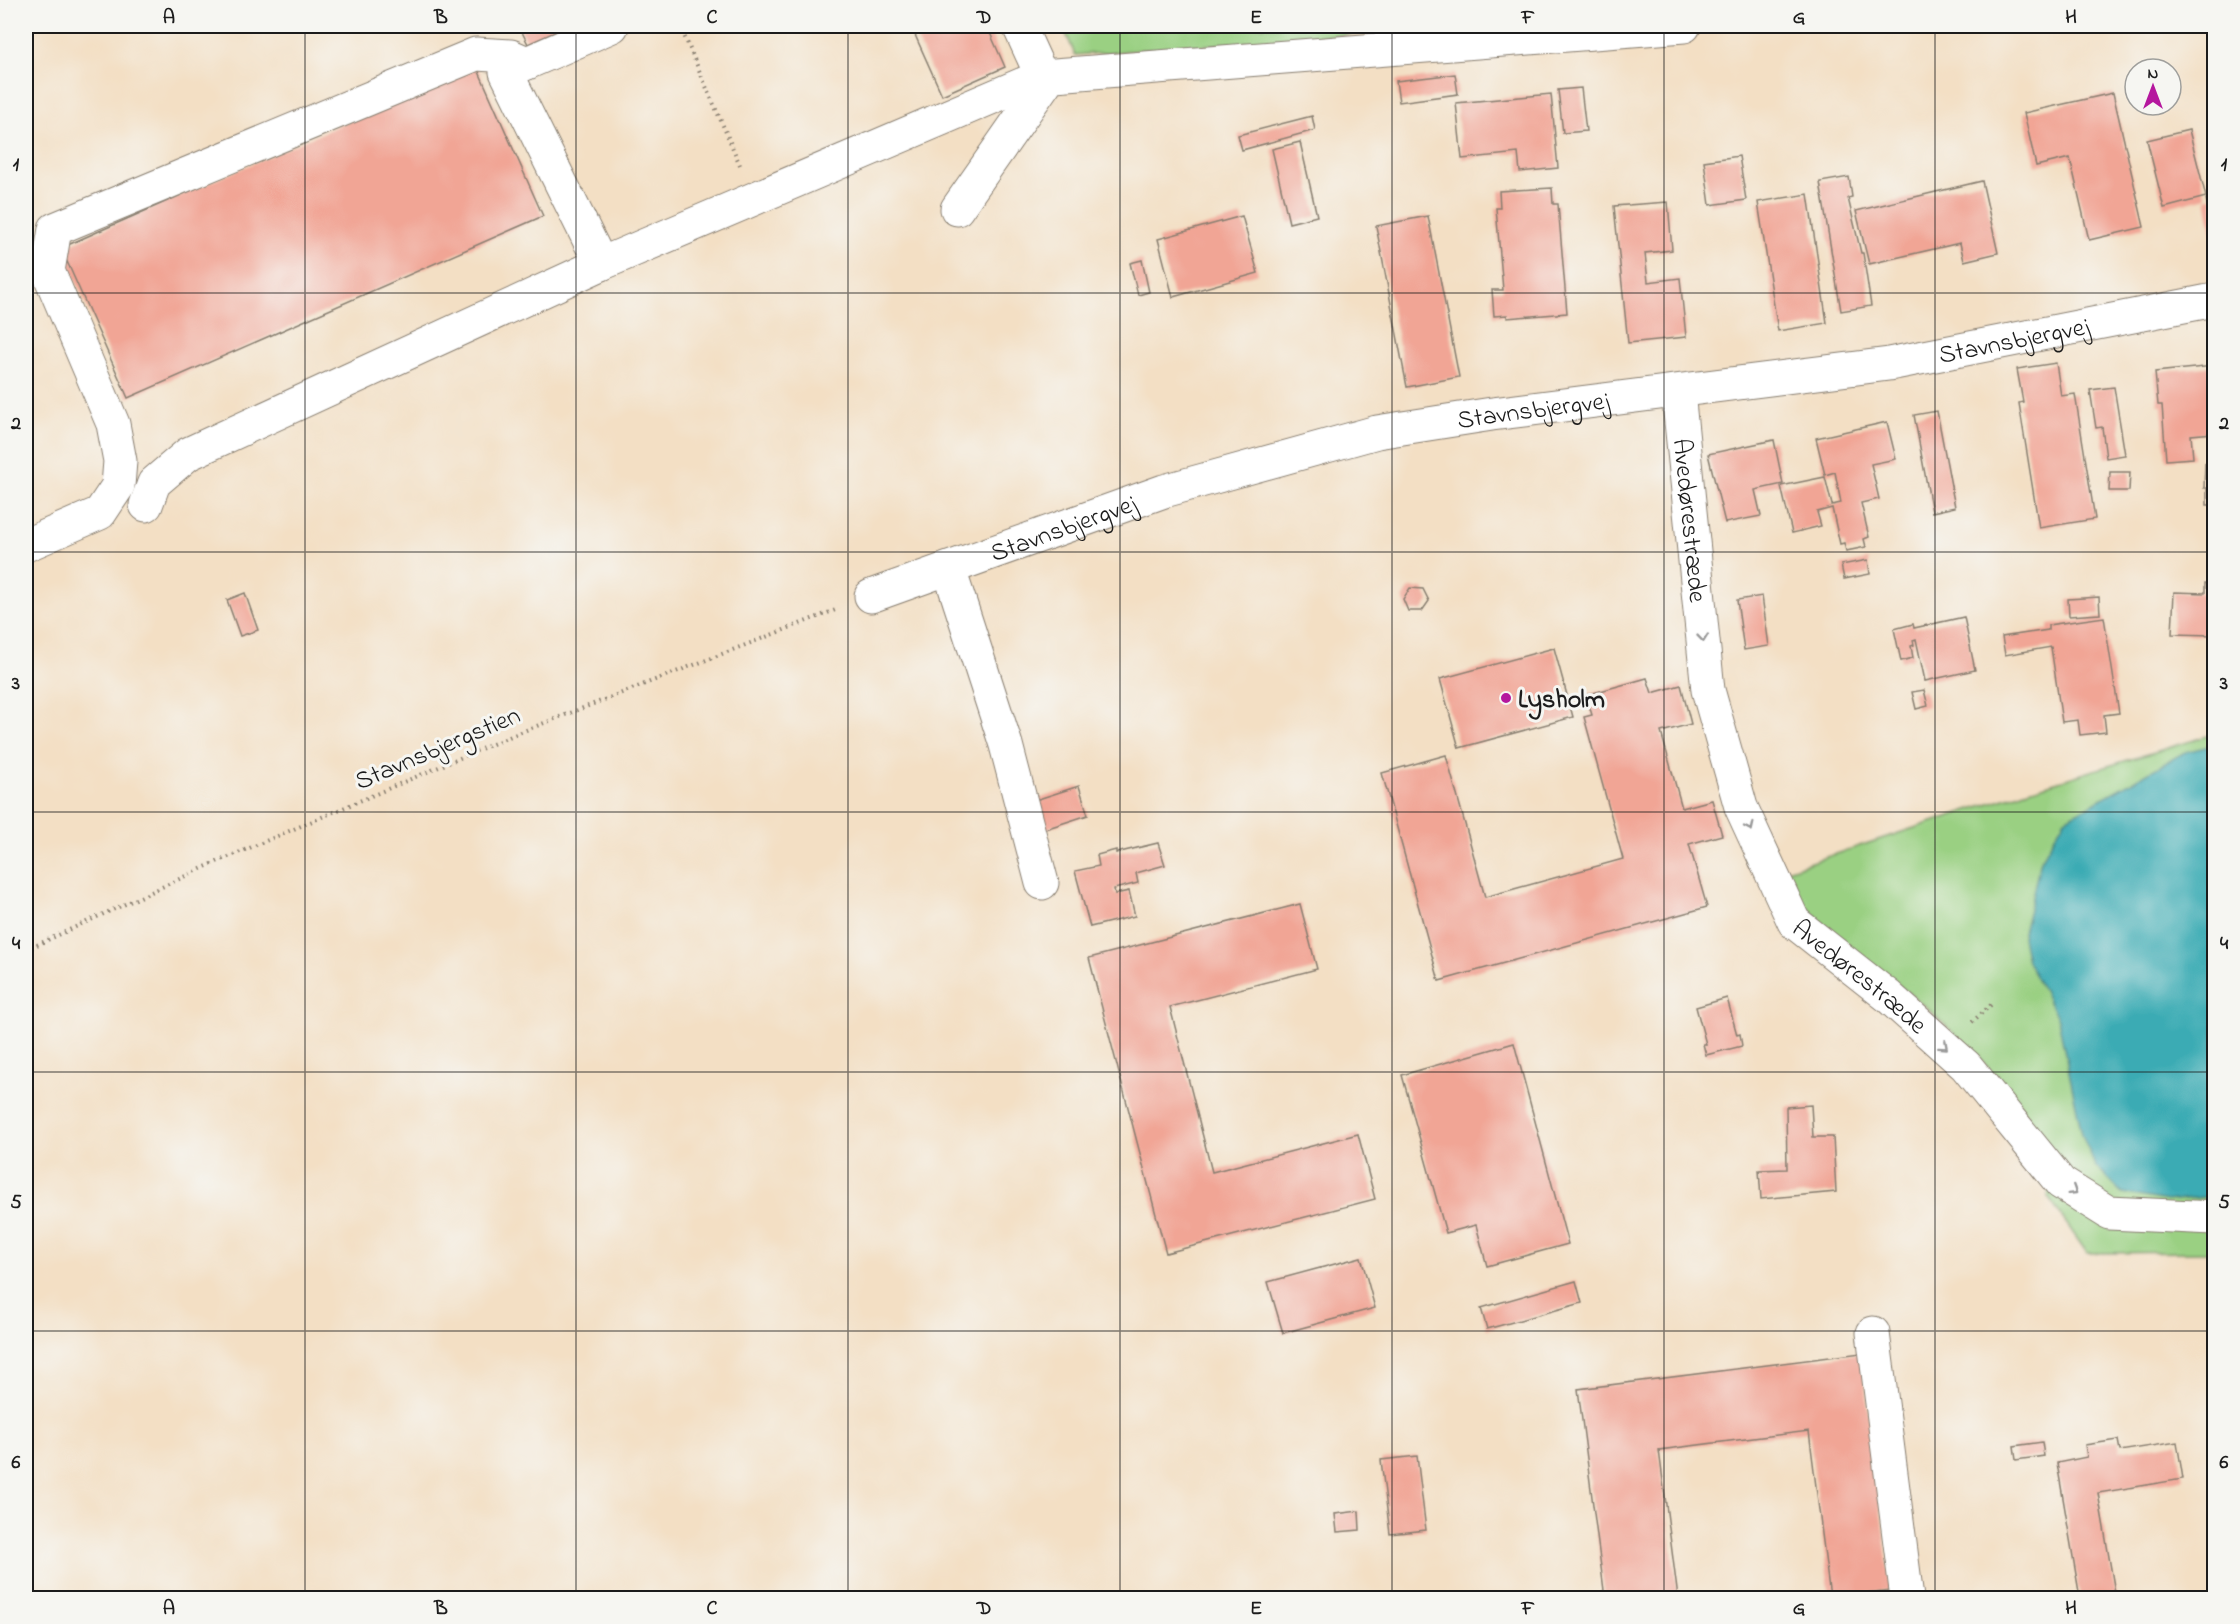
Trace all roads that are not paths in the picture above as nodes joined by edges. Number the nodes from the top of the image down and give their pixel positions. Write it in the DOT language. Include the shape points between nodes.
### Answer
graph roads {
  1 [pos="612,26"];
  2 [pos="1019,26"];
  3 [pos="1684,26"];
  4 [pos="527,63"];
  5 [pos="1042,76"];
  6 [pos="957,208"];
  7 [pos="601,264"];
  8 [pos="2214,300"];
  9 [pos="1678,392"];
  10 [pos="146,505"];
  11 [pos="26,545"];
  12 [pos="949,569"];
  13 [pos="871,596"];
  14 [pos="1042,883"];
  15 [pos="2214,1218"];
  16 [pos="1874,1334"];
  17 [pos="1907,1599"];
  1 -- 4 [label="street"];
  2 -- 5 [label="street"];
  3 -- 5 [label="street"];
  4 -- 7 [label="street" via="506,72"];
  4 -- 11 [label="street" via="511,56 476,54 55,229 48,271 113,424 120,461 118,486 100,513"];
  5 -- 6 [label="street" via="1045,83"];
  5 -- 7 [label="street"];
  7 -- 10 [label="street" via="188,454 154,483"];
  8 -- 9 [label="street, Stavnsbjergvej" via="1889,364"];
  9 -- 12 [label="street, Stavnsbjergvej" via="1377,432 1164,491"];
  9 -- 15 [label="street, Avedørestræde, one-way" via="1708,690 1741,807 1794,922 1888,996 1966,1066 2061,1183 2109,1213"];
  12 -- 13 [label="street, Stavnsbjergvej"];
  12 -- 14 [label="street" via="1006,745"];
  16 -- 17 [label="street"];
}
